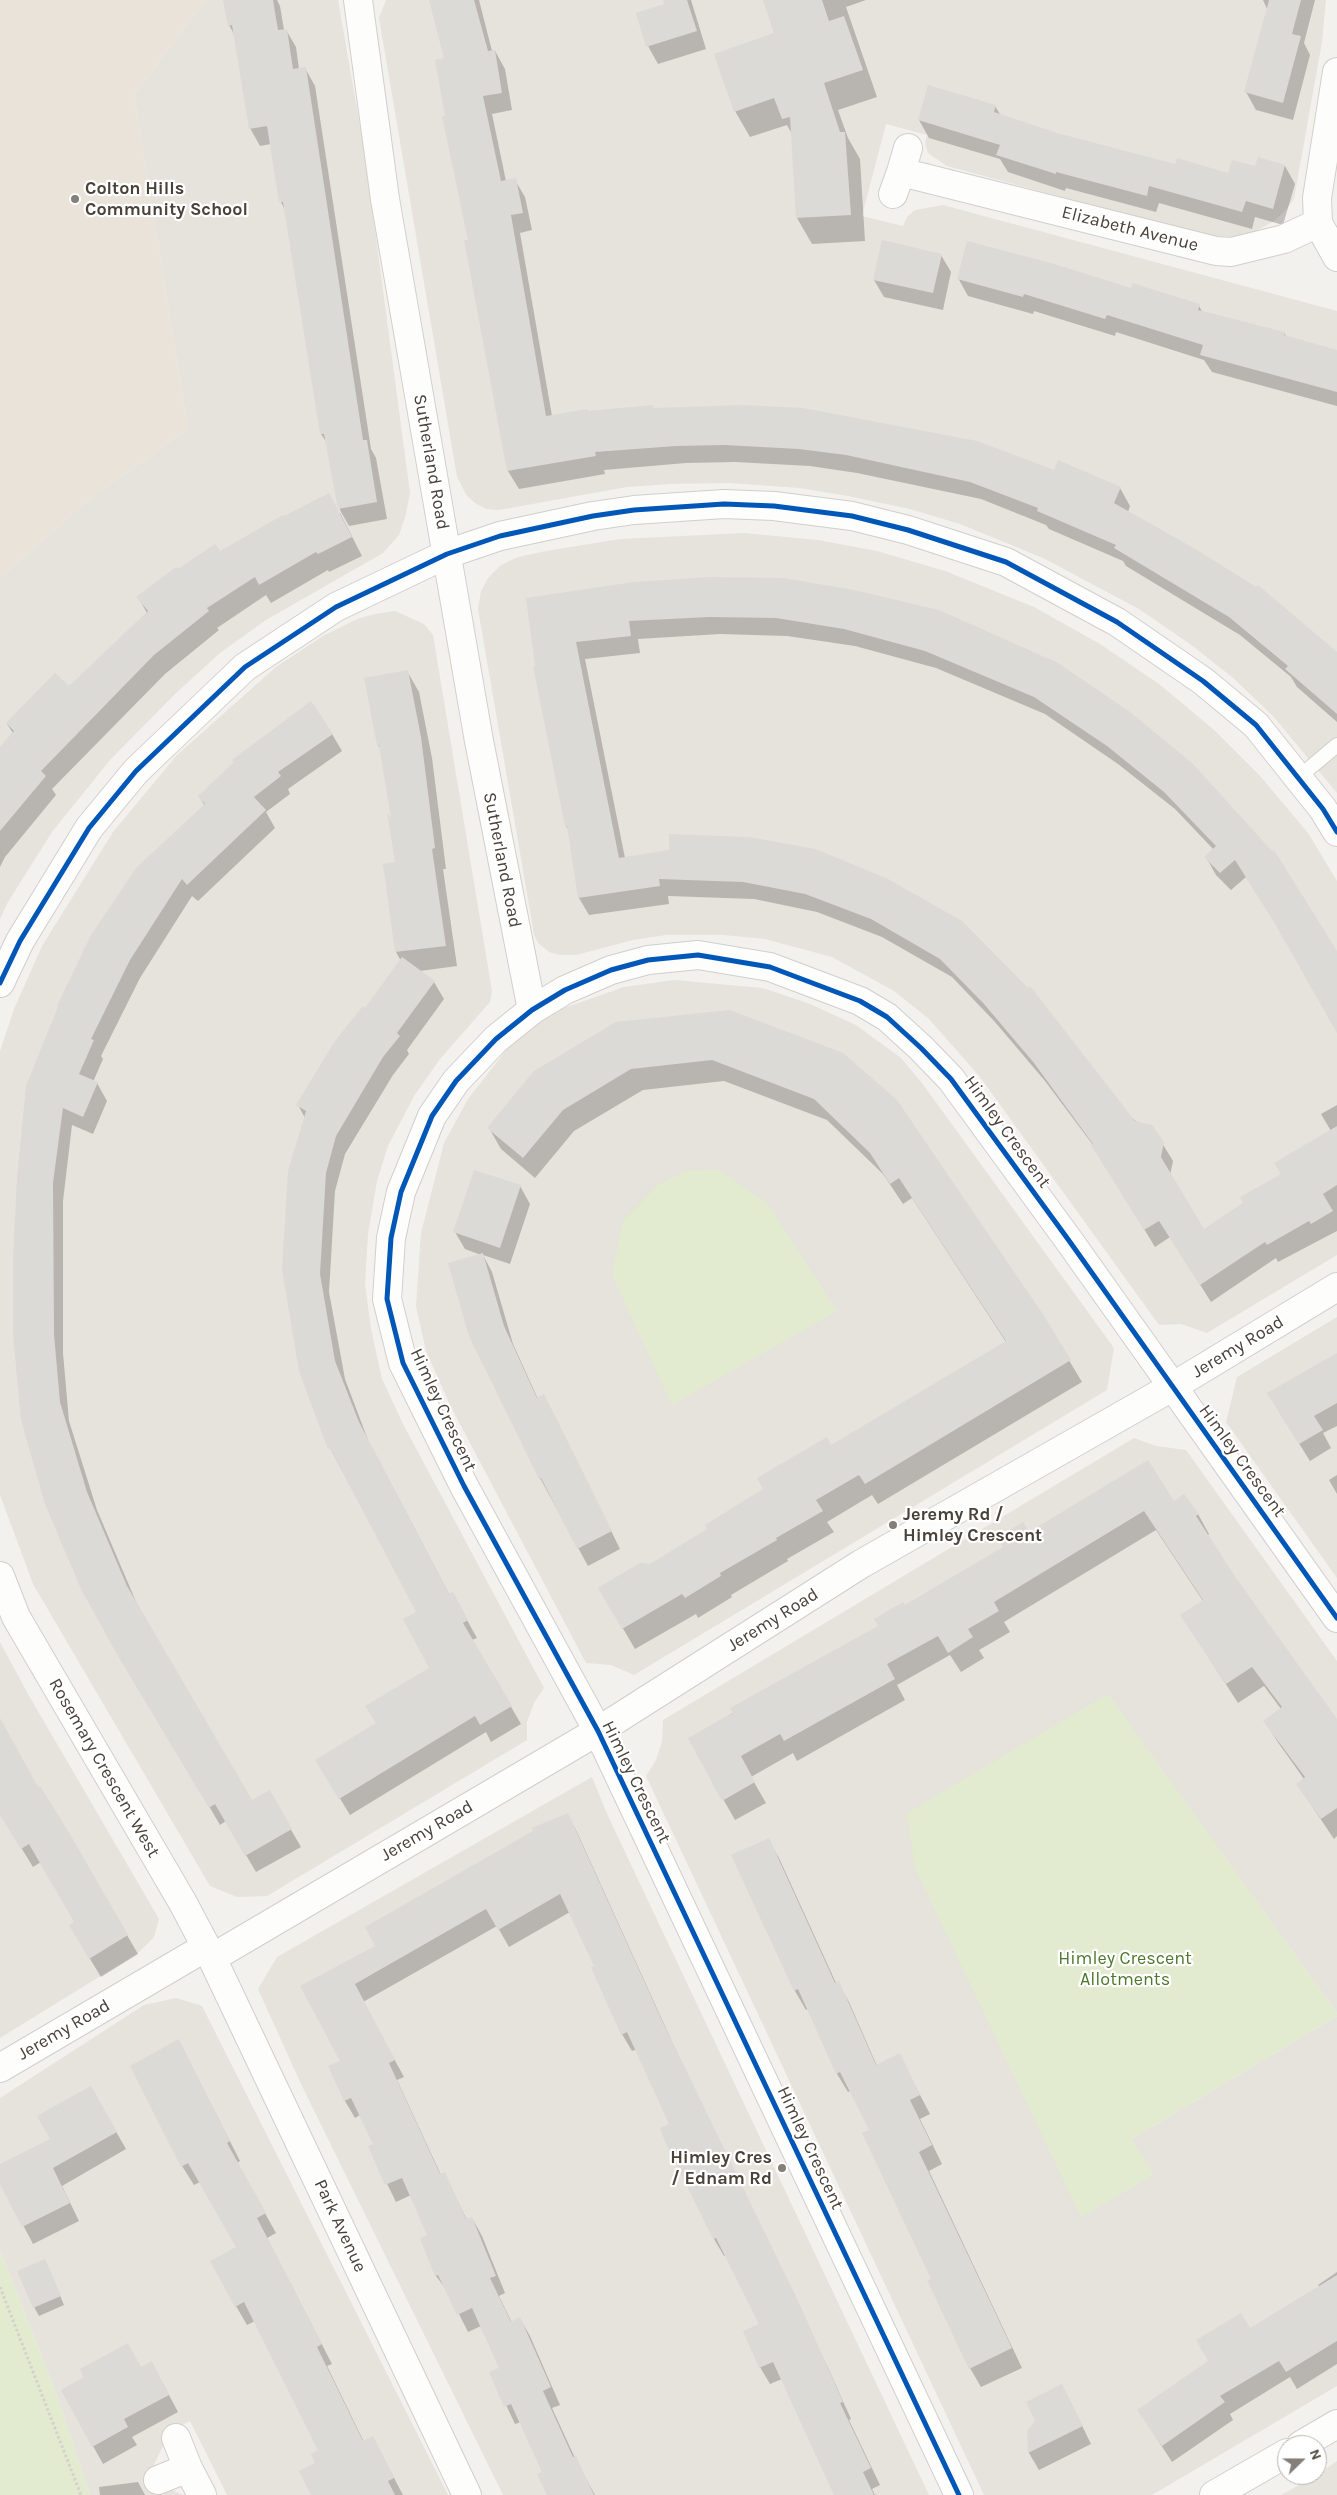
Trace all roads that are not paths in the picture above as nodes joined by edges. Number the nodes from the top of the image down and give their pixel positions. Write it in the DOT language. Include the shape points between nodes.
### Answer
graph roads {
  1 [pos="358,0"];
  2 [pos="1337,72"];
  3 [pos="901,171"];
  4 [pos="1318,223"];
  5 [pos="1337,257"];
  6 [pos="447,554"];
  7 [pos="1337,745"];
  8 [pos="1299,777"];
  9 [pos="1337,832"];
  10 [pos="0,983"];
  11 [pos="532,1010"];
  12 [pos="1337,1287"];
  13 [pos="1172,1387"];
  14 [pos="0,1576"];
  15 [pos="1337,1618"];
  16 [pos="598,1731"];
  17 [pos="209,1953"];
  18 [pos="0,2068"];
  19 [pos="1337,2424"];
  20 [pos="1318,2435"];
  21 [pos="176,2438"];
  22 [pos="1277,2459"];
  23 [pos="188,2468"];
  24 [pos="158,2480"];
  25 [pos="202,2495"];
  26 [pos="467,2495"];
  27 [pos="959,2495"];
  28 [pos="1214,2495"];
  1 -- 6 [label="street, Sutherland Road" via="385,199"];
  2 -- 4 [label="street" via="1317,198"];
  3 -- 4 [label="street, Elizabeth Avenue" via="1216,251 1231,252 1284,239"];
  4 -- 5 [label="street"];
  6 -- 8 [label="street" via="500,536 592,516 683,506 774,506 852,516 899,528 1006,562 1117,622 1203,681 1256,725"];
  6 -- 10 [label="street" via="322,616 245,668 204,705 136,771 89,828 20,941"];
  6 -- 11 [label="street, Sutherland Road" via="479,740"];
  7 -- 8 [label="lane"];
  8 -- 9 [label="street"];
  11 -- 13 [label="street, Himley Crescent" via="565,990 612,970 648,960 698,955 770,967 860,1001 887,1018 951,1078"];
  11 -- 16 [label="street, Himley Crescent" via="496,1039 456,1081 432,1116 401,1192 391,1238 387,1299 403,1363 464,1486"];
  12 -- 13 [label="street, Jeremy Road"];
  13 -- 15 [label="street, Himley Crescent"];
  13 -- 16 [label="street, Jeremy Road" via="861,1564"];
  14 -- 17 [label="street, Rosemary Crescent West" via="16,1617"];
  16 -- 17 [label="street, Jeremy Road"];
  16 -- 27 [label="street, Himley Crescent"];
  17 -- 18 [label="street, Jeremy Road"];
  17 -- 26 [label="street, Park Avenue"];
  19 -- 20 [label="street"];
  21 -- 23 [label="street"];
  22 -- 28 [label="street"];
  23 -- 24 [label="street"];
  23 -- 25 [label="street"];
}
